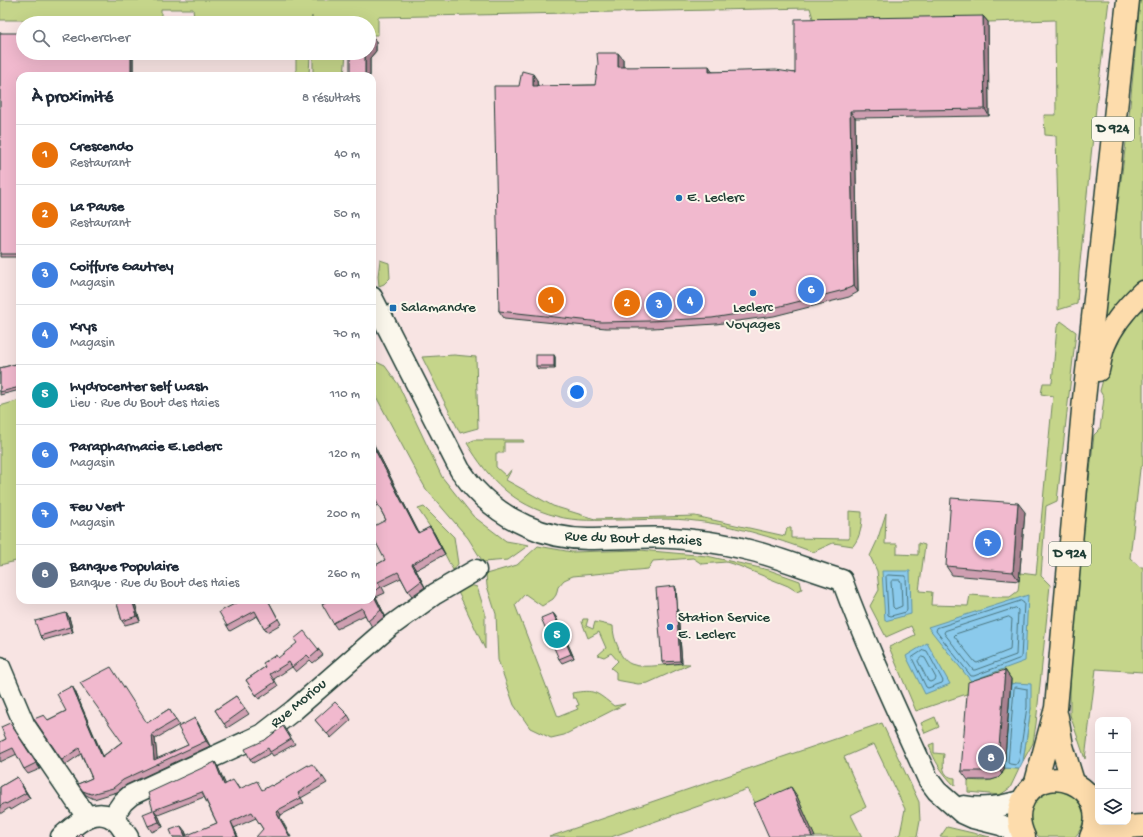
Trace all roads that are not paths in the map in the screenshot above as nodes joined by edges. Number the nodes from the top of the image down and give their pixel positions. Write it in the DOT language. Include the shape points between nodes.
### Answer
graph roads {
  1 [pos="1128,0"];
  2 [pos="1143,292"];
  3 [pos="376,305"];
  4 [pos="1084,399"];
  5 [pos="476,570"];
  6 [pos="0,667"];
  7 [pos="1056,708"];
  8 [pos="1073,782"];
  9 [pos="1029,793"];
  10 [pos="949,802"];
  11 [pos="1095,802"];
  12 [pos="1131,814"];
  13 [pos="1143,815"];
  14 [pos="87,817"];
  15 [pos="112,818"];
  16 [pos="1096,825"];
  17 [pos="1143,826"];
  18 [pos="1024,836"];
  19 [pos="62,837"];
  20 [pos="128,837"];
  21 [pos="1091,837"];
  1 -- 4 [label="main road, D 924"];
  2 -- 4 [label="main road" via="1118,319 1104,345 1096,378"];
  3 -- 10 [label="street, Rue du Bout des Haies" via="460,470 485,499 513,520 567,538 669,538 721,544 752,551 842,580 928,779"];
  4 -- 7 [label="main road, D 924"];
  5 -- 15 [label="street, Rue Moriou" via="435,594 394,624 268,731 131,796 123,802"];
  6 -- 14 [label="street" via="25,726"];
  7 -- 8 [label="main road, D 924" via="1066,764"];
  7 -- 9 [label="main road, D 924"];
  8 -- 9 [label="main road" via="1047,780"];
  8 -- 11 [label="main road"];
  9 -- 10 [label="street" via="1003,806 989,808"];
  9 -- 18 [label="main road, D 924" via="1018,818"];
  10 -- 18 [label="street, Rue du Bout des Haies" via="973,818 1001,825"];
  12 -- 13 [label="main road"];
  14 -- 15 [label="street" via="104,814"];
  14 -- 19 [label="street"];
  15 -- 20 [label="street" via="119,823"];
  16 -- 21 [label="main road"];
  17 -- 21 [label="main road" via="1117,828"];
}
